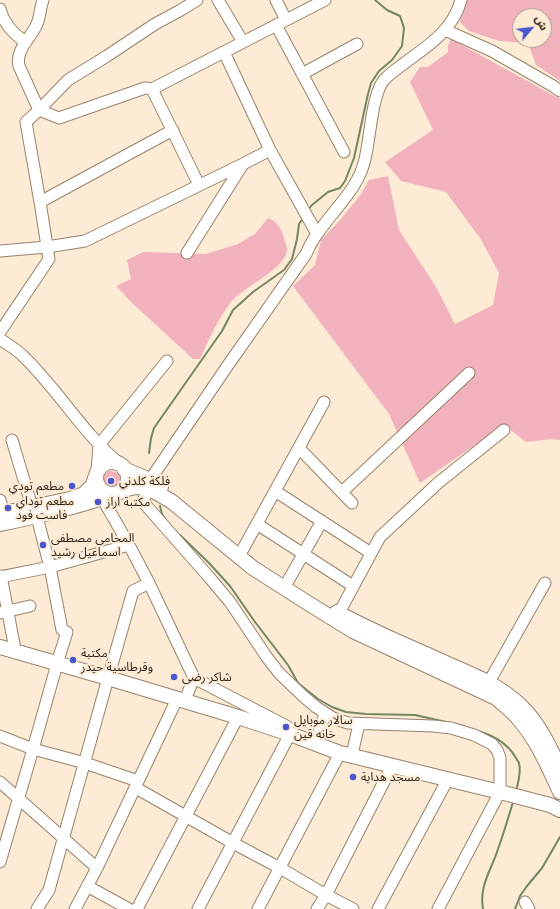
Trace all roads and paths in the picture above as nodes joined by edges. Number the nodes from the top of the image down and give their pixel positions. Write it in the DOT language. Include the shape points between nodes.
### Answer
graph roads {
  1 [pos="43,0"];
  2 [pos="197,0"];
  3 [pos="218,0"];
  4 [pos="276,0"];
  5 [pos="325,0"];
  6 [pos="461,0"];
  7 [pos="180,5"];
  8 [pos="0,9"];
  9 [pos="281,23"];
  10 [pos="445,30"];
  11 [pos="25,42"];
  12 [pos="243,42"];
  13 [pos="357,44"];
  14 [pos="224,52"];
  15 [pos="302,74"];
  16 [pos="152,89"];
  17 [pos="560,91"];
  18 [pos="39,110"];
  19 [pos="173,130"];
  20 [pos="270,150"];
  21 [pos="344,152"];
  22 [pos="243,164"];
  23 [pos="199,185"];
  24 [pos="40,202"];
  25 [pos="317,234"];
  26 [pos="47,247"];
  27 [pos="0,251"];
  28 [pos="187,253"];
  29 [pos="0,332"];
  30 [pos="0,339"];
  31 [pos="167,362"];
  32 [pos="469,373"];
  33 [pos="324,402"];
  34 [pos="504,430"];
  35 [pos="12,440"];
  36 [pos="99,445"];
  37 [pos="299,448"];
  38 [pos="123,467"];
  39 [pos="149,484"];
  40 [pos="104,486"];
  41 [pos="275,490"];
  42 [pos="342,492"];
  43 [pos="352,503"];
  44 [pos="35,512"];
  45 [pos="1,513"];
  46 [pos="322,521"];
  47 [pos="257,524"];
  48 [pos="130,545"];
  49 [pos="243,549"];
  50 [pos="371,553"];
  51 [pos="303,554"];
  52 [pos="50,566"];
  53 [pos="0,577"];
  54 [pos="288,581"];
  55 [pos="149,583"];
  56 [pos="545,583"];
  57 [pos="354,586"];
  58 [pos="30,606"];
  59 [pos="4,612"];
  60 [pos="339,613"];
  61 [pos="0,640"];
  62 [pos="14,644"];
  63 [pos="0,647"];
  64 [pos="58,661"];
  65 [pos="109,675"];
  66 [pos="194,678"];
  67 [pos="489,682"];
  68 [pos="182,697"];
  69 [pos="325,714"];
  70 [pos="238,717"];
  71 [pos="359,724"];
  72 [pos="289,730"];
  73 [pos="0,736"];
  74 [pos="317,738"];
  75 [pos="33,749"];
  76 [pos="347,752"];
  77 [pos="85,763"];
  78 [pos="392,766"];
  79 [pos="560,769"];
  80 [pos="448,780"];
  81 [pos="0,782"];
  82 [pos="137,785"];
  83 [pos="502,790"];
  84 [pos="560,792"];
  85 [pos="529,796"];
  86 [pos="18,798"];
  87 [pos="560,802"];
  88 [pos="560,810"];
  89 [pos="185,816"];
  90 [pos="64,838"];
  91 [pos="233,843"];
  92 [pos="0,862"];
  93 [pos="97,868"];
  94 [pos="280,868"];
  95 [pos="87,886"];
  96 [pos="326,895"];
  97 [pos="38,909"];
  98 [pos="75,909"];
  99 [pos="129,909"];
  100 [pos="137,909"];
  101 [pos="198,909"];
  102 [pos="258,909"];
  103 [pos="317,909"];
  104 [pos="353,909"];
  105 [pos="378,909"];
  106 [pos="438,909"];
  1 -- 11 [label="street" via="36,26"];
  2 -- 7 [label="street"];
  3 -- 12 [label="street"];
  4 -- 9 [label="street"];
  5 -- 9 [label="street"];
  6 -- 10 [label="street"];
  7 -- 18 [label="street" via="68,80"];
  8 -- 11 [label="street" via="4,21"];
  9 -- 12 [label="street"];
  9 -- 15 [label="street"];
  10 -- 17 [label="street" via="492,51"];
  10 -- 25 [label="street" via="380,86 360,174"];
  11 -- 18 [label="street" via="18,62"];
  12 -- 14 [label="street"];
  13 -- 15 [label="street"];
  14 -- 16 [label="street"];
  14 -- 20 [label="street"];
  15 -- 21 [label="street"];
  16 -- 18 [label="street" via="146,88 59,118"];
  16 -- 19 [label="street"];
  18 -- 24 [label="street" via="26,122"];
  19 -- 23 [label="street"];
  19 -- 24 [label="street"];
  20 -- 22 [label="street"];
  20 -- 25 [label="street"];
  22 -- 23 [label="street"];
  22 -- 28 [label="street"];
  23 -- 26 [label="street" via="85,241"];
  24 -- 26 [label="street"];
  25 -- 39 [label="street" via="306,254"];
  26 -- 27 [label="street"];
  26 -- 29 [label="street" via="49,259"];
  30 -- 36 [label="street" via="21,354 40,374"];
  31 -- 36 [label="street"];
  32 -- 42 [label="street"];
  33 -- 37 [label="street"];
  34 -- 50 [label="street" via="438,483 380,537"];
  35 -- 44 [label="street"];
  36 -- 38 [label="street"];
  36 -- 40 [label="street"];
  37 -- 41 [label="street"];
  37 -- 42 [label="street"];
  38 -- 39 [label="main road"];
  38 -- 40 [label="main road" via="128,478 126,487"];
  38 -- 40 [label="main road" via="112,462 99,468"];
  39 -- 40 [label="main road" via="136,487"];
  39 -- 49 [label="main road" via="178,498"];
  39 -- 69 [label="street" via="143,502 230,602 279,673"];
  39 -- 84 [label="main road" via="253,568 347,628 496,698 517,717 537,745"];
  40 -- 44 [label="main road"];
  40 -- 44 [label="main road" via="93,485 84,494"];
  40 -- 48 [label="street"];
  41 -- 46 [label="street"];
  41 -- 47 [label="street"];
  42 -- 43 [label="street"];
  44 -- 45 [label="main road"];
  44 -- 52 [label="street"];
  46 -- 50 [label="street"];
  46 -- 51 [label="street"];
  47 -- 49 [label="street"];
  47 -- 51 [label="street"];
  48 -- 52 [label="street"];
  48 -- 55 [label="street"];
  49 -- 54 [label="main road"];
  50 -- 57 [label="street"];
  51 -- 54 [label="street"];
  51 -- 57 [label="street"];
  52 -- 53 [label="street"];
  52 -- 64 [label="street" via="62,630 66,632"];
  53 -- 59 [label="street"];
  54 -- 60 [label="main road"];
  55 -- 65 [label="street" via="133,591"];
  55 -- 66 [label="street"];
  56 -- 67 [label="street"];
  57 -- 60 [label="street"];
  58 -- 59 [label="street"];
  59 -- 62 [label="street"];
  60 -- 67 [label="main road"];
  61 -- 62 [label="main road"];
  62 -- 64 [label="main road"];
  63 -- 64 [label="main road"];
  64 -- 65 [label="main road"];
  64 -- 75 [label="street"];
  65 -- 68 [label="main road"];
  65 -- 77 [label="street"];
  66 -- 68 [label="street"];
  66 -- 72 [label="street"];
  67 -- 79 [label="main road" via="513,699 528,714"];
  68 -- 70 [label="main road"];
  68 -- 72 [label="main road"];
  68 -- 82 [label="street"];
  69 -- 71 [label="street" via="340,721"];
  69 -- 74 [label="street"];
  70 -- 72 [label="main road"];
  70 -- 89 [label="street"];
  71 -- 76 [label="street"];
  71 -- 83 [label="street" via="433,726 474,735 492,744 497,750"];
  72 -- 74 [label="main road"];
  72 -- 76 [label="main road"];
  72 -- 91 [label="street"];
  73 -- 75 [label="street"];
  74 -- 76 [label="main road"];
  75 -- 77 [label="street"];
  75 -- 86 [label="street"];
  76 -- 78 [label="main road"];
  76 -- 83 [label="main road"];
  76 -- 94 [label="street"];
  77 -- 82 [label="street"];
  77 -- 90 [label="street"];
  78 -- 80 [label="main road"];
  78 -- 96 [label="street"];
  80 -- 83 [label="main road"];
  80 -- 105 [label="street"];
  81 -- 86 [label="street"];
  82 -- 89 [label="street"];
  82 -- 93 [label="street"];
  83 -- 85 [label="main road"];
  83 -- 106 [label="street"];
  85 -- 87 [label="main road"];
  85 -- 88 [label="main road"];
  86 -- 90 [label="street"];
  86 -- 92 [label="street"];
  89 -- 91 [label="street"];
  89 -- 100 [label="street"];
  90 -- 93 [label="street"];
  90 -- 97 [label="street" via="49,890"];
  91 -- 94 [label="street"];
  91 -- 101 [label="street"];
  93 -- 95 [label="street"];
  94 -- 96 [label="street"];
  94 -- 102 [label="street"];
  95 -- 98 [label="street"];
  95 -- 99 [label="street"];
  96 -- 103 [label="street"];
  96 -- 104 [label="street"];
}
